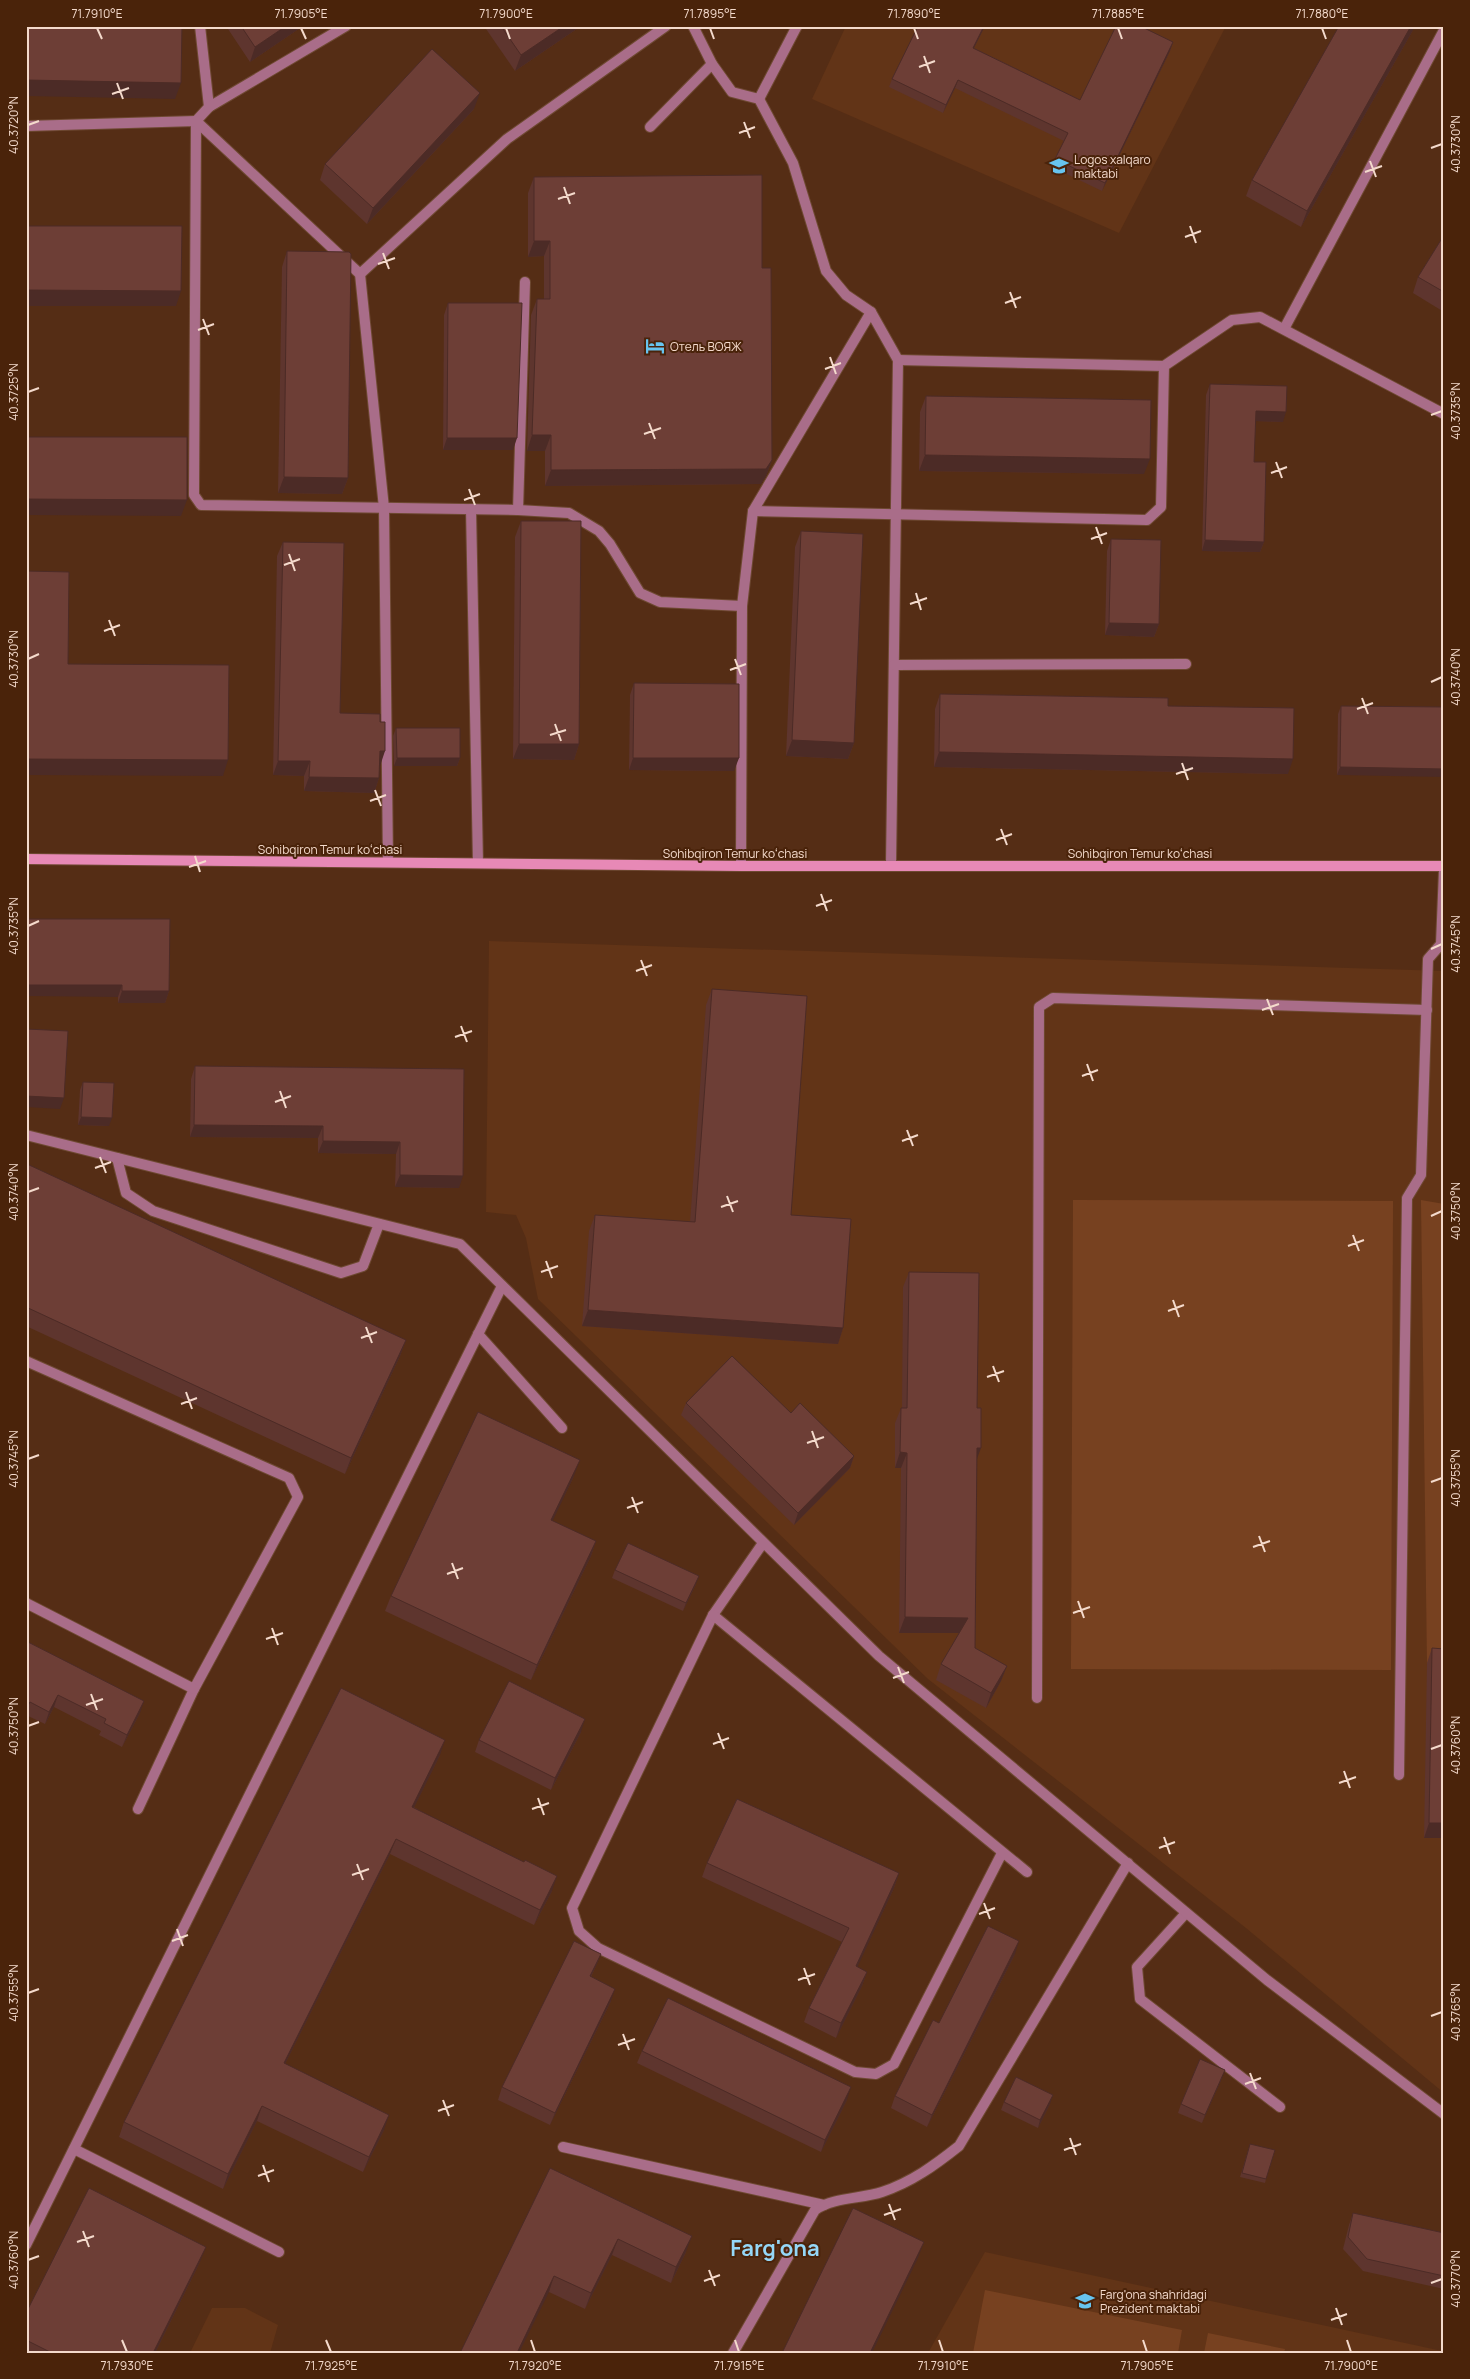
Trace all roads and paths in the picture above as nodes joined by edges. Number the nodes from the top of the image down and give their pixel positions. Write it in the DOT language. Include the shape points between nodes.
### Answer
graph roads {
  1 [pos="200,26"];
  2 [pos="346,26"];
  3 [pos="666,26"];
  4 [pos="693,26"];
  5 [pos="797,26"];
  6 [pos="1444,30"];
  7 [pos="712,64"];
  8 [pos="759,99"];
  9 [pos="209,108"];
  10 [pos="196,121"];
  11 [pos="26,126"];
  12 [pos="650,127"];
  13 [pos="360,274"];
  14 [pos="525,282"];
  15 [pos="871,312"];
  16 [pos="1284,329"];
  17 [pos="898,360"];
  18 [pos="1164,366"];
  19 [pos="1444,414"];
  20 [pos="384,508"];
  21 [pos="472,509"];
  22 [pos="518,510"];
  23 [pos="754,511"];
  24 [pos="896,513"];
  25 [pos="742,606"];
  26 [pos="1186,664"];
  27 [pos="894,665"];
  28 [pos="26,860"];
  29 [pos="388,862"];
  30 [pos="478,863"];
  31 [pos="891,865"];
  32 [pos="741,866"];
  33 [pos="1444,866"];
  34 [pos="1444,870"];
  35 [pos="1427,1010"];
  36 [pos="26,1135"];
  37 [pos="117,1158"];
  38 [pos="379,1224"];
  39 [pos="502,1286"];
  40 [pos="478,1334"];
  41 [pos="26,1361"];
  42 [pos="562,1428"];
  43 [pos="763,1543"];
  44 [pos="26,1603"];
  45 [pos="713,1615"];
  46 [pos="194,1689"];
  47 [pos="1037,1698"];
  48 [pos="1399,1775"];
  49 [pos="138,1809"];
  50 [pos="1002,1853"];
  51 [pos="1128,1863"];
  52 [pos="1028,1872"];
  53 [pos="1186,1912"];
  54 [pos="1280,2107"];
  55 [pos="1444,2114"];
  56 [pos="563,2147"];
  57 [pos="74,2149"];
  58 [pos="824,2205"];
  59 [pos="26,2245"];
  60 [pos="279,2252"];
  61 [pos="733,2353"];
  1 -- 9 [label="street"];
  2 -- 9 [label="street"];
  3 -- 13 [label="street" via="507,140"];
  4 -- 7 [label="street"];
  5 -- 8 [label="street"];
  6 -- 16 [label="street"];
  7 -- 8 [label="street" via="732,92"];
  7 -- 12 [label="street"];
  8 -- 15 [label="street" via="793,163 826,271 846,295"];
  9 -- 10 [label="street"];
  10 -- 11 [label="street"];
  10 -- 13 [label="street"];
  10 -- 20 [label="street" via="194,495 201,505"];
  13 -- 20 [label="street"];
  14 -- 22 [label="street"];
  15 -- 17 [label="street"];
  15 -- 23 [label="street"];
  16 -- 18 [label="street" via="1260,318 1232,320"];
  16 -- 19 [label="street"];
  17 -- 18 [label="street"];
  17 -- 24 [label="street"];
  18 -- 24 [label="street" via="1160,507 1147,520"];
  20 -- 21 [label="street"];
  20 -- 29 [label="street"];
  21 -- 22 [label="street"];
  21 -- 30 [label="street"];
  22 -- 25 [label="street" via="569,513 599,531 640,593 660,602"];
  23 -- 24 [label="street"];
  23 -- 25 [label="street"];
  24 -- 27 [label="street"];
  25 -- 32 [label="street"];
  26 -- 27 [label="street"];
  27 -- 31 [label="street"];
  28 -- 29 [label="main road, Sohibqiron Temur koʻchasi"];
  29 -- 30 [label="main road, Sohibqiron Temur koʻchasi"];
  30 -- 32 [label="main road, Sohibqiron Temur koʻchasi"];
  31 -- 32 [label="main road, Sohibqiron Temur koʻchasi"];
  31 -- 33 [label="main road, Sohibqiron Temur koʻchasi"];
  34 -- 35 [label="street" via="1441,944 1428,959"];
  35 -- 47 [label="street" via="1053,998 1039,1007"];
  35 -- 48 [label="street" via="1421,1175 1407,1198"];
  36 -- 37 [label="street"];
  37 -- 38 [label="street"];
  37 -- 38 [label="street" via="126,1193 153,1211 341,1273 363,1266"];
  38 -- 39 [label="street" via="460,1244"];
  39 -- 40 [label="street"];
  39 -- 43 [label="street"];
  40 -- 42 [label="street"];
  40 -- 57 [label="street"];
  41 -- 46 [label="street" via="289,1478 298,1497"];
  43 -- 45 [label="street"];
  43 -- 51 [label="street" via="878,1656"];
  44 -- 46 [label="street"];
  45 -- 50 [label="street"];
  45 -- 50 [label="street" via="572,1908 579,1931 598,1948 855,2072 876,2074 894,2064"];
  46 -- 49 [label="street"];
  50 -- 52 [label="street"];
  51 -- 53 [label="street"];
  51 -- 58 [label="street" via="960,2146 923,2174 882,2192"];
  53 -- 54 [label="street" via="1137,1967 1140,1999"];
  53 -- 55 [label="street" via="1267,1980"];
  56 -- 58 [label="street"];
  57 -- 59 [label="street"];
  57 -- 60 [label="street"];
  58 -- 61 [label="street" via="815,2210"];
}
